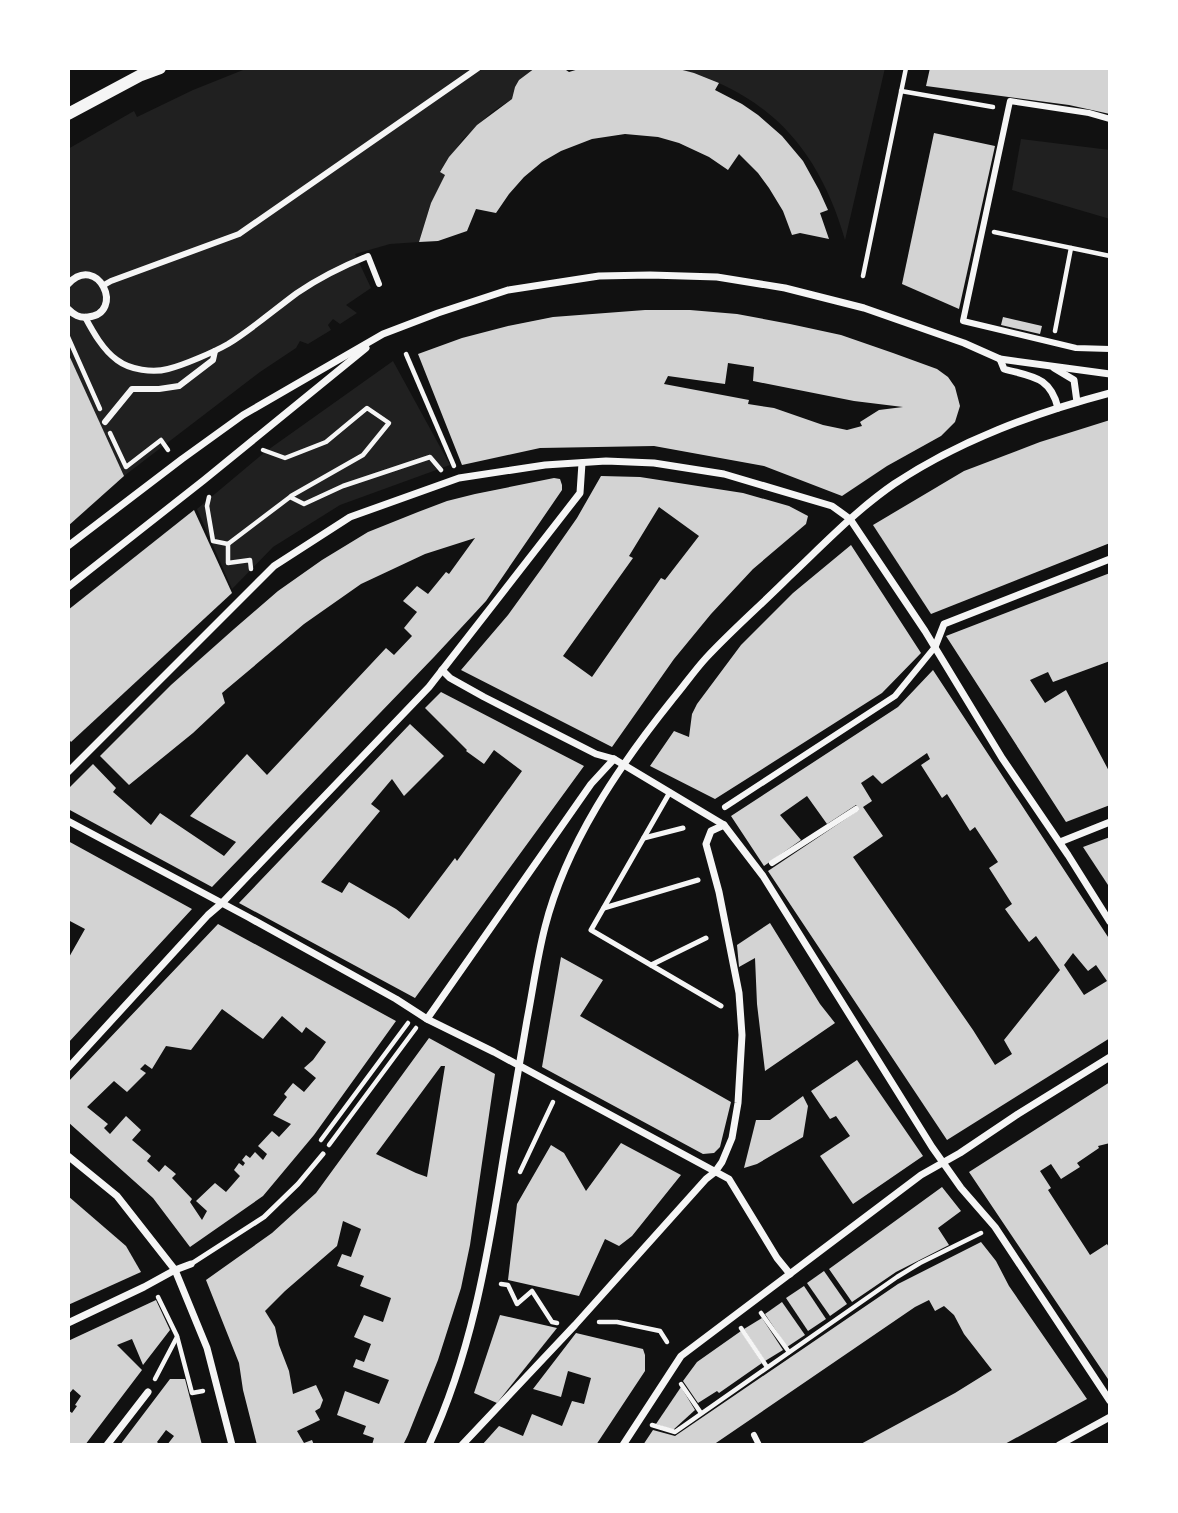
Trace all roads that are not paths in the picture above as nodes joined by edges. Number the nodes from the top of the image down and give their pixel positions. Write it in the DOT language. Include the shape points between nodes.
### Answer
graph roads {
  1 [pos="160,68"];
  2 [pos="478,68"];
  3 [pos="68,114"];
  4 [pos="1110,119"];
  5 [pos="68,284"];
  6 [pos="379,284"];
  7 [pos="104,285"];
  8 [pos="68,309"];
  9 [pos="85,317"];
  10 [pos="383,334"];
  11 [pos="1110,349"];
  12 [pos="215,351"];
  13 [pos="1000,359"];
  14 [pos="1051,367"];
  15 [pos="1110,374"];
  16 [pos="1110,393"];
  17 [pos="1077,402"];
  18 [pos="1058,408"];
  19 [pos="105,422"];
  20 [pos="582,463"];
  21 [pos="850,519"];
  22 [pos="68,546"];
  23 [pos="1110,559"];
  24 [pos="68,587"];
  25 [pos="935,647"];
  26 [pos="442,670"];
  27 [pos="614,759"];
  28 [pos="623,764"];
  29 [pos="68,772"];
  30 [pos="670,792"];
  31 [pos="725,807"];
  32 [pos="856,809"];
  33 [pos="68,821"];
  34 [pos="1110,822"];
  35 [pos="724,825"];
  36 [pos="683,828"];
  37 [pos="644,838"];
  38 [pos="1060,842"];
  39 [pos="772,863"];
  40 [pos="698,880"];
  41 [pos="222,903"];
  42 [pos="604,908"];
  43 [pos="1110,922"];
  44 [pos="706,938"];
  45 [pos="651,965"];
  46 [pos="721,1006"];
  47 [pos="427,1019"];
  48 [pos="1110,1057"];
  49 [pos="68,1068"];
  50 [pos="323,1154"];
  51 [pos="68,1156"];
  52 [pos="943,1161"];
  53 [pos="715,1172"];
  54 [pos="191,1265"];
  55 [pos="176,1270"];
  56 [pos="790,1274"];
  57 [pos="68,1323"];
  58 [pos="148,1392"];
  59 [pos="1110,1401"];
  60 [pos="1110,1417"];
  61 [pos="754,1435"];
  62 [pos="107,1445"];
  63 [pos="232,1445"];
  64 [pos="429,1445"];
  65 [pos="462,1445"];
  66 [pos="623,1445"];
  67 [pos="760,1445"];
  68 [pos="1059,1445"];
  1 -- 3 [label="street"];
  2 -- 7 [label="street" via="239,234"];
  4 -- 11 [label="street" via="1010,101 963,321 1076,348"];
  5 -- 7 [label="street" via="84,275"];
  6 -- 12 [label="street" via="369,257 358,260 297,293"];
  7 -- 9 [label="street" via="106,304 97,314"];
  8 -- 9 [label="street"];
  9 -- 12 [label="street" via="103,346 130,367 168,369"];
  10 -- 13 [label="street" via="508,290 599,276 717,277 864,308"];
  10 -- 22 [label="street" via="243,415"];
  10 -- 24 [label="street"];
  12 -- 19 [label="street" via="213,360 179,386 132,389"];
  13 -- 14 [label="street"];
  13 -- 18 [label="street" via="1004,369 1044,381 1054,392"];
  14 -- 15 [label="street"];
  14 -- 17 [label="street" via="1074,380"];
  16 -- 17 [label="street"];
  17 -- 18 [label="street"];
  18 -- 21 [label="street" via="958,447 896,483"];
  20 -- 21 [label="street" via="654,463 724,474 832,506"];
  20 -- 26 [label="street" via="580,494"];
  20 -- 29 [label="street" via="459,478 350,517 274,566"];
  21 -- 25 [label="street"];
  21 -- 28 [label="street" via="706,659"];
  23 -- 25 [label="street" via="944,624"];
  25 -- 31 [label="street" via="894,696"];
  25 -- 38 [label="street"];
  26 -- 27 [label="street" via="484,697"];
  26 -- 41 [label="street"];
  27 -- 28 [label="street"];
  27 -- 47 [label="street" via="591,783"];
  28 -- 30 [label="street"];
  28 -- 64 [label="street" via="584,830 544,930 476,1304"];
  30 -- 35 [label="street"];
  30 -- 37 [label="lane"];
  32 -- 39 [label="street"];
  33 -- 41 [label="street"];
  34 -- 38 [label="street"];
  35 -- 52 [label="street" via="763,876"];
  35 -- 53 [label="street" via="711,831 706,844 736,980 742,1035 733,1138"];
  36 -- 37 [label="lane"];
  37 -- 42 [label="lane"];
  38 -- 43 [label="street"];
  40 -- 42 [label="lane"];
  41 -- 47 [label="street"];
  41 -- 49 [label="street"];
  42 -- 45 [label="lane" via="591,930"];
  44 -- 45 [label="lane"];
  45 -- 46 [label="lane"];
  47 -- 53 [label="street"];
  48 -- 52 [label="street"];
  50 -- 54 [label="lane" via="264,1217"];
  51 -- 55 [label="street" via="117,1196"];
  52 -- 56 [label="street"];
  52 -- 59 [label="street" via="995,1227"];
  53 -- 56 [label="street" via="729,1180"];
  53 -- 65 [label="street"];
  54 -- 55 [label="street"];
  55 -- 57 [label="street"];
  55 -- 63 [label="street" via="207,1348"];
  56 -- 66 [label="street" via="681,1356"];
  58 -- 62 [label="street"];
  60 -- 68 [label="street"];
  61 -- 67 [label="street"];
}
